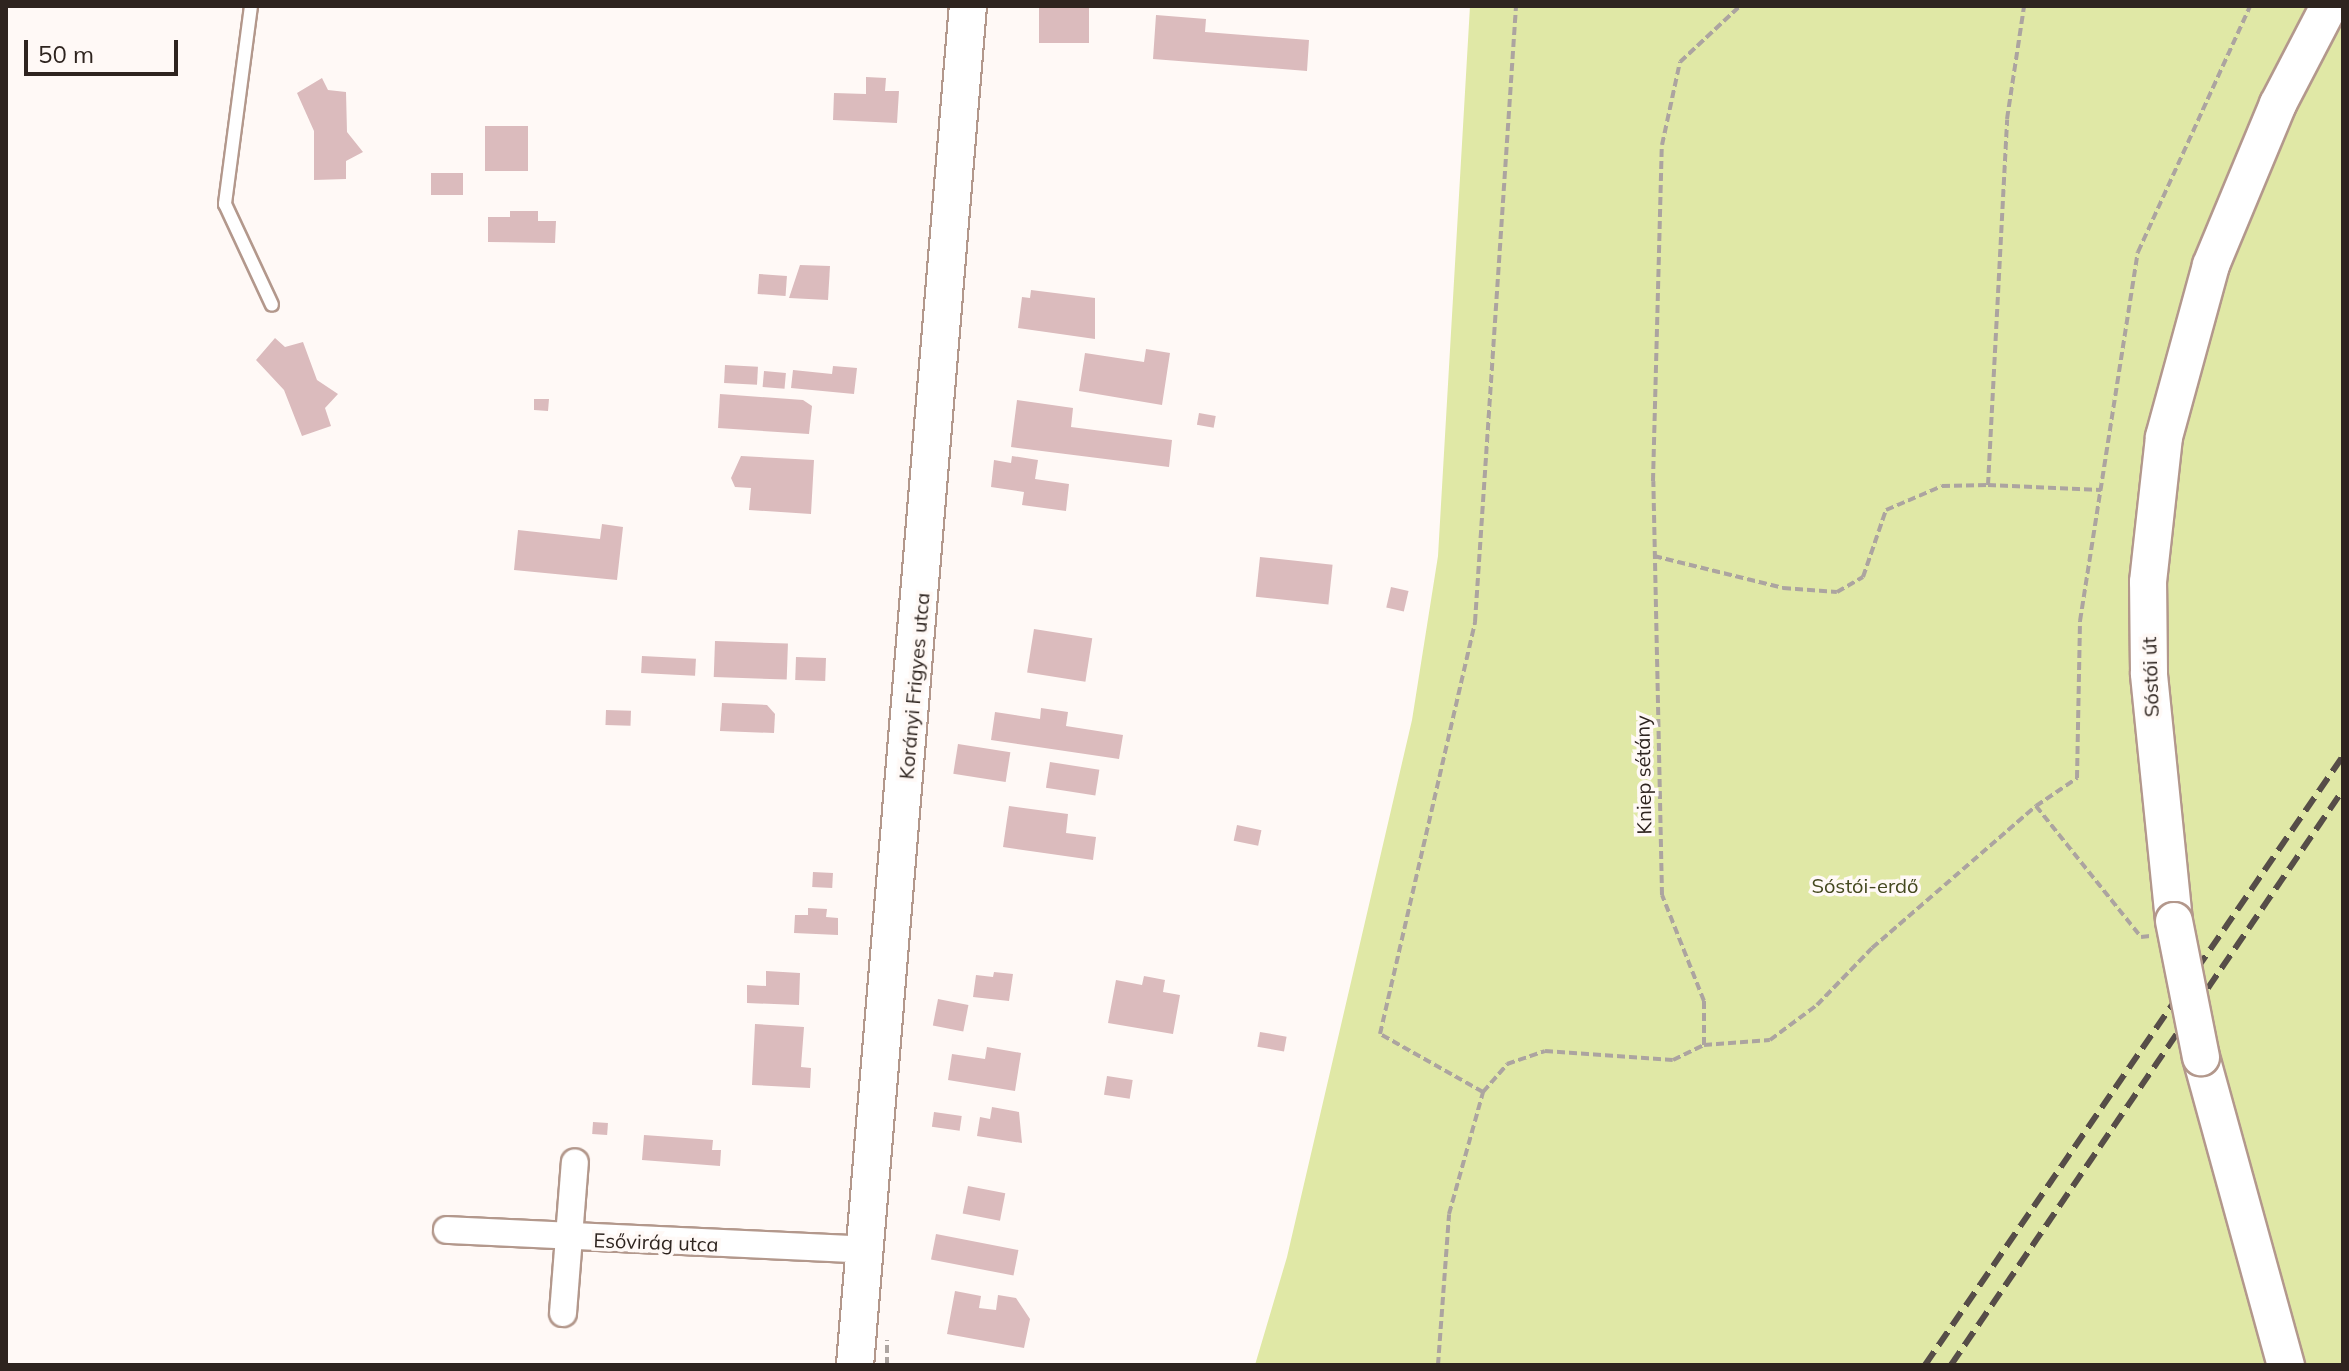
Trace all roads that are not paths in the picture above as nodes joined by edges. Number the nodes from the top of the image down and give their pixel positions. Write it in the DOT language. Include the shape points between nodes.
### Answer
graph roads {
  1 [pos="251,6"];
  2 [pos="968,6"];
  3 [pos="2329,6"];
  4 [pos="272,305"];
  5 [pos="575,1162"];
  6 [pos="447,1230"];
  7 [pos="568,1238"];
  8 [pos="865,1250"];
  9 [pos="563,1313"];
  10 [pos="2274,1327"];
  11 [pos="855,1365"];
  12 [pos="2273,1365"];
  13 [pos="2286,1365"];
  1 -- 4 [label="lane" via="225,204"];
  2 -- 8 [label="main road, Korányi Frigyes utca"];
  3 -- 10 [label="main road, Sóstói út, bridge" via="2278,104 2211,265 2164,437 2148,582 2149,673 2174,921 2201,1057"];
  5 -- 7 [label="street"];
  6 -- 7 [label="street, Esővirág utca"];
  7 -- 8 [label="street, Esővirág utca"];
  7 -- 9 [label="street"];
  8 -- 11 [label="main road, Korányi Frigyes utca"];
  10 -- 12 [label="main road"];
  10 -- 13 [label="main road, Sóstói út"];
}
